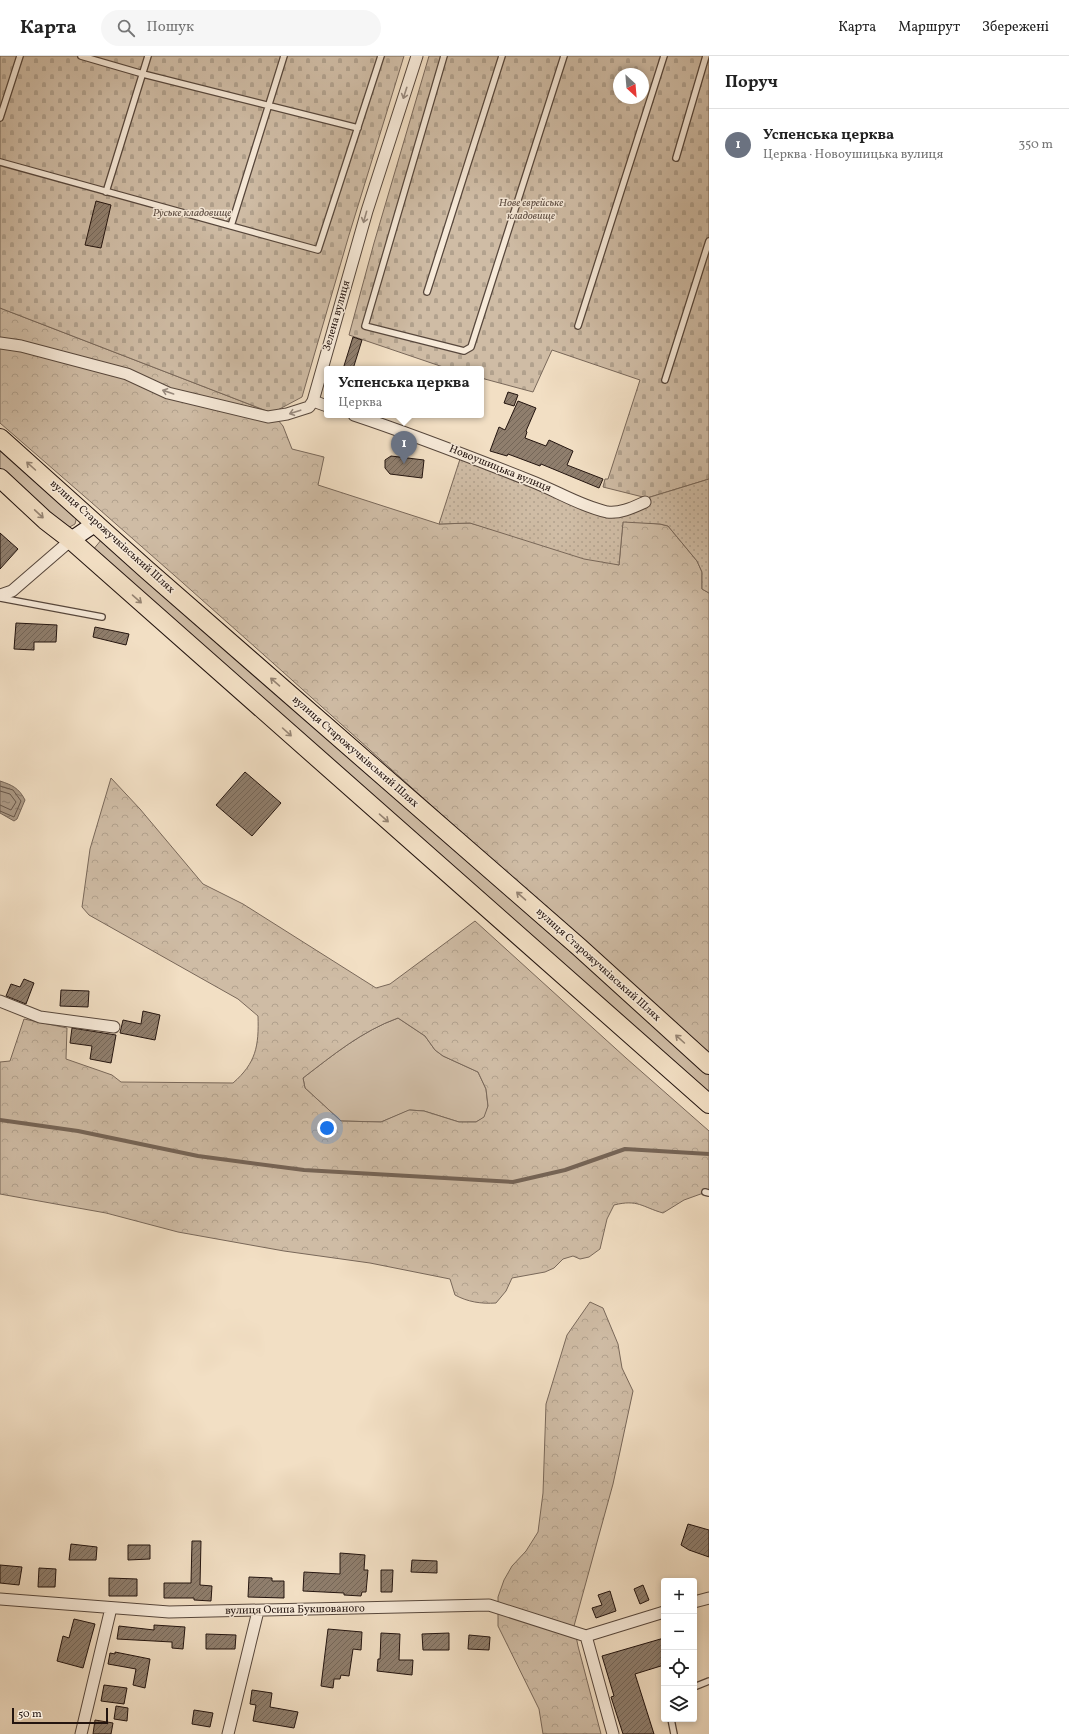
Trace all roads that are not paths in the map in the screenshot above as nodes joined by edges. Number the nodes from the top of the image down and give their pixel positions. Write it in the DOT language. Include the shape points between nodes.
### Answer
graph roads {
  1 [pos="20,56"];
  2 [pos="81,56"];
  3 [pos="148,56"];
  4 [pos="284,56"];
  5 [pos="381,56"];
  6 [pos="417,56"];
  7 [pos="444,56"];
  8 [pos="502,56"];
  9 [pos="564,56"];
  10 [pos="664,56"];
  11 [pos="706,56"];
  12 [pos="143,74"];
  13 [pos="269,106"];
  14 [pos="0,118"];
  15 [pos="358,128"];
  16 [pos="676,158"];
  17 [pos="0,162"];
  18 [pos="106,192"];
  19 [pos="231,226"];
  20 [pos="709,241"];
  21 [pos="427,292"];
  22 [pos="578,326"];
  23 [pos="0,344"];
  24 [pos="665,380"];
  25 [pos="313,401"];
  26 [pos="324,405"];
  27 [pos="362,418"];
  28 [pos="0,438"];
  29 [pos="0,478"];
  30 [pos="645,502"];
  31 [pos="96,523"];
  32 [pos="71,540"];
  33 [pos="0,595"];
  34 [pos="0,598"];
  35 [pos="102,617"];
  36 [pos="0,1002"];
  37 [pos="114,1027"];
  38 [pos="709,1065"];
  39 [pos="709,1104"];
  40 [pos="709,1598"];
  41 [pos="0,1599"];
  42 [pos="697,1601"];
  43 [pos="111,1608"];
  44 [pos="258,1611"];
  45 [pos="661,1613"];
  46 [pos="586,1636"];
  47 [pos="709,1681"];
  48 [pos="696,1686"];
  49 [pos="672,1722"];
  50 [pos="81,1734"];
  51 [pos="228,1734"];
  52 [pos="613,1734"];
  53 [pos="674,1734"];
  1 -- 14 [label="lane"];
  2 -- 12 [label="lane"];
  3 -- 12 [label="lane"];
  4 -- 13 [label="lane"];
  5 -- 15 [label="lane"];
  6 -- 25 [label="street, Зелена вулиця, one-way" via="367,210"];
  7 -- 9 [label="lane" via="365,326 464,351 471,348"];
  8 -- 21 [label="lane"];
  10 -- 22 [label="lane"];
  11 -- 16 [label="lane"];
  12 -- 13 [label="lane"];
  12 -- 18 [label="lane"];
  13 -- 15 [label="lane"];
  13 -- 19 [label="lane"];
  15 -- 19 [label="lane" via="318,250"];
  17 -- 18 [label="lane"];
  18 -- 19 [label="lane"];
  20 -- 24 [label="lane"];
  25 -- 23 [label="street, one-way" via="309,407 287,414 268,416 168,393 127,374 21,346"];
  25 -- 26 [label="street"];
  27 -- 30 [label="street, Новоушицька вулиця" via="540,484 575,502 609,512 619,512"];
  31 -- 28 [label="main road, вулиця Старожучківський Шлях, one-way"];
  29 -- 32 [label="main road, one-way"];
  31 -- 32 [label="main road"];
  38 -- 31 [label="main road, вулиця Старожучківський Шлях, one-way" via="579,947"];
  32 -- 33 [label="street" via="12,591"];
  32 -- 39 [label="main road, one-way"];
  34 -- 35 [label="lane"];
  36 -- 37 [label="street" via="40,1017"];
  40 -- 42 [label="street"];
  41 -- 43 [label="street, вулиця Осипа Букшованого"];
  43 -- 44 [label="street, вулиця Осипа Букшованого" via="169,1612"];
  43 -- 50 [label="street"];
  44 -- 46 [label="street, вулиця Осипа Букшованого" via="489,1605"];
  44 -- 51 [label="street"];
  45 -- 46 [label="street"];
  46 -- 52 [label="street"];
  47 -- 48 [label="lane"];
  49 -- 53 [label="lane"];
}
